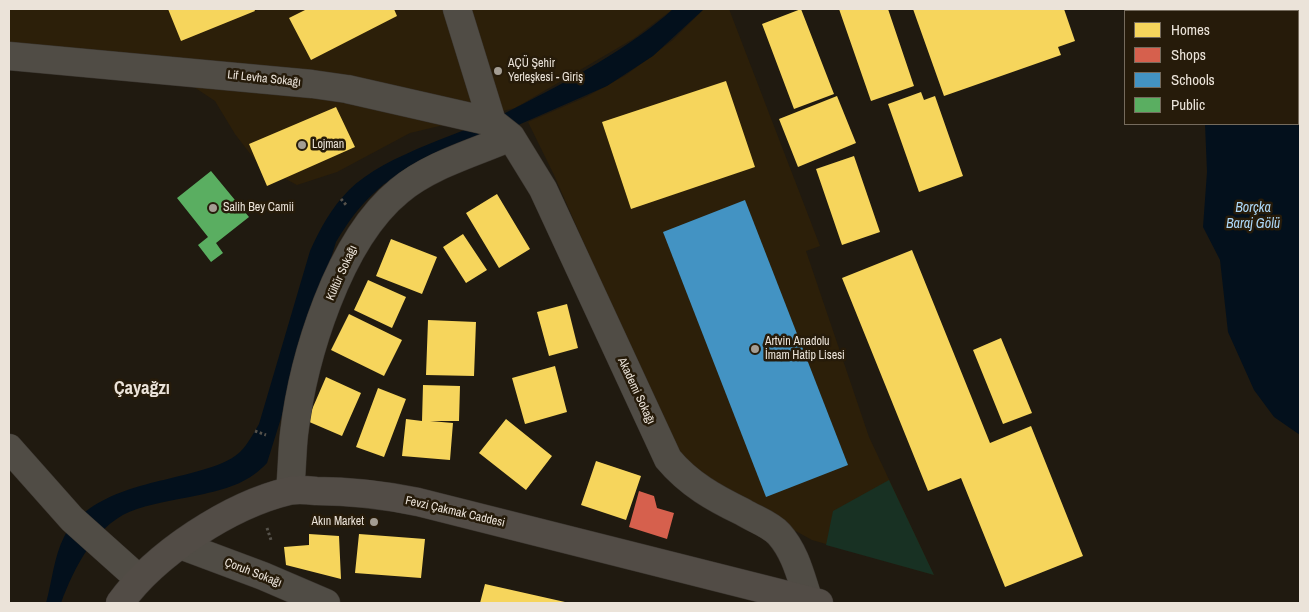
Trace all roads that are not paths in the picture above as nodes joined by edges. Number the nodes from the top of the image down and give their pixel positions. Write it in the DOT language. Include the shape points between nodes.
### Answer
graph roads {
  1 [pos="457,9"];
  2 [pos="9,56"];
  3 [pos="501,130"];
  4 [pos="9,448"];
  5 [pos="290,490"];
  6 [pos="180,545"];
  7 [pos="139,579"];
  8 [pos="814,602"];
  9 [pos="120,603"];
  10 [pos="326,603"];
  1 -- 3 [label="street, Akademi Sokağı"];
  2 -- 3 [label="street, Lif Levha Sokağı" via="347,89"];
  3 -- 5 [label="street, Kültür Sokağı" via="399,191 361,233 347,257 312,354 294,433"];
  3 -- 8 [label="street, Akademi Sokağı" via="543,189 668,459 702,490 778,533 789,547"];
  4 -- 7 [label="street" via="72,519"];
  5 -- 6 [label="main road, Fevzi Çakmak Caddesi" via="220,520"];
  5 -- 8 [label="main road, Fevzi Çakmak Caddesi" via="346,491 418,502"];
  6 -- 7 [label="main road, Fevzi Çakmak Caddesi"];
  6 -- 10 [label="street, Çoruh Sokağı"];
  7 -- 9 [label="main road, Fevzi Çakmak Caddesi"];
}
